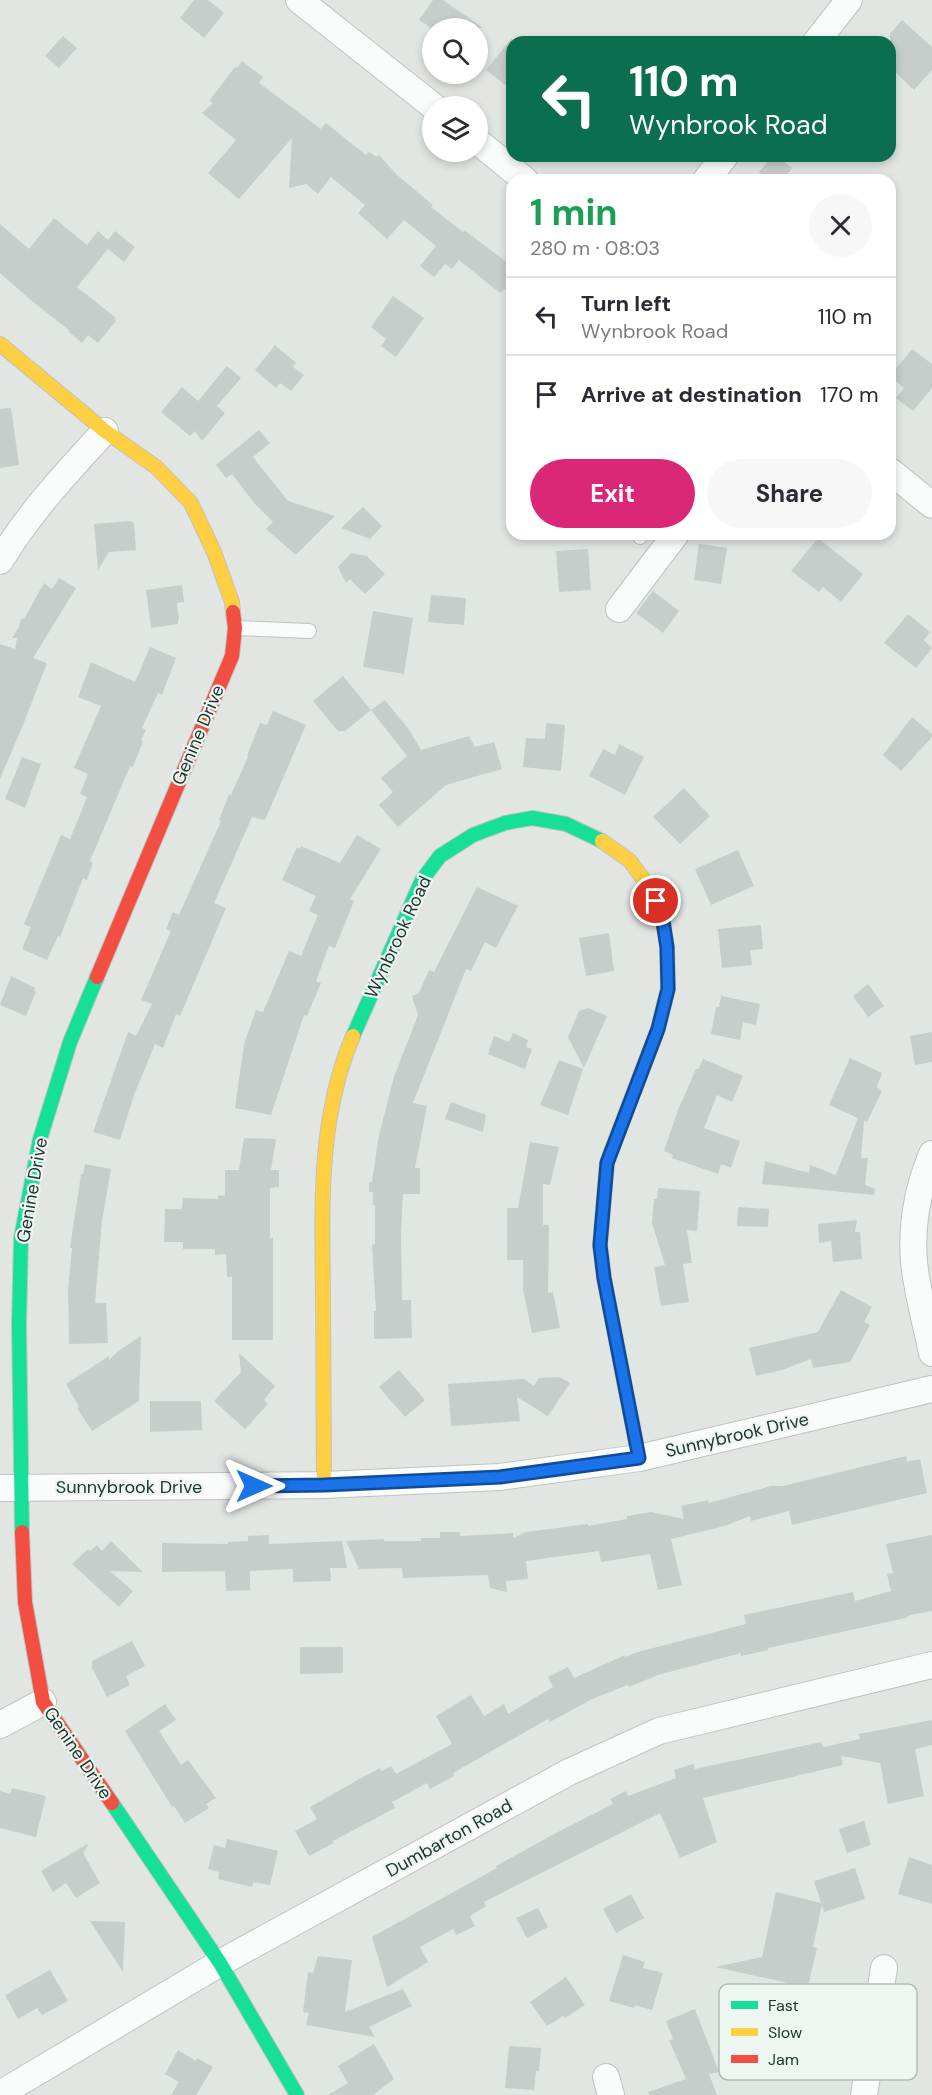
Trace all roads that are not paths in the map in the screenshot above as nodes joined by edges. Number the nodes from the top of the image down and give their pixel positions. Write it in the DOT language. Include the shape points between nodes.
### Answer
graph roads {
  1 [pos="299,0"];
  2 [pos="849,0"];
  3 [pos="821,36"];
  4 [pos="422,97"];
  5 [pos="488,150"];
  6 [pos="720,162"];
  7 [pos="518,174"];
  8 [pos="711,174"];
  9 [pos="0,344"];
  10 [pos="105,430"];
  11 [pos="896,476"];
  12 [pos="932,505"];
  13 [pos="671,540"];
  14 [pos="0,561"];
  15 [pos="619,609"];
  16 [pos="236,628"];
  17 [pos="309,632"];
  18 [pos="932,1154"];
  19 [pos="932,1353"];
  20 [pos="932,1389"];
  21 [pos="639,1458"];
  22 [pos="324,1485"];
  23 [pos="10,1488"];
  24 [pos="932,1665"];
  25 [pos="43,1702"];
  26 [pos="0,1725"];
  27 [pos="220,1963"];
  28 [pos="884,1968"];
  29 [pos="881,1984"];
  30 [pos="866,2080"];
  31 [pos="0,2094"];
  32 [pos="297,2095"];
  33 [pos="864,2095"];
  1 -- 4 [label="street"];
  2 -- 3 [label="street"];
  5 -- 7 [label="street"];
  6 -- 8 [label="street"];
  9 -- 10 [label="street, Genine Drive"];
  10 -- 14 [label="street" via="52,489"];
  10 -- 16 [label="street, Genine Drive" via="156,467 191,503 214,552"];
  11 -- 12 [label="street"];
  13 -- 15 [label="street"];
  16 -- 17 [label="lane"];
  16 -- 23 [label="street, Genine Drive" via="232,656 70,1042 40,1139 21,1238"];
  18 -- 19 [label="street" via="915,1216 914,1263"];
  20 -- 21 [label="street, Sunnybrook Drive"];
  21 -- 22 [label="street, Sunnybrook Drive" via="500,1477"];
  21 -- 22 [label="street, Wynbrook Road" via="600,1245 607,1163 658,1029 668,989 662,915 649,887 630,861 602,841 566,824 532,818 473,835 440,856 423,880 341,1065 327,1138 322,1198"];
  22 -- 23 [label="street, Sunnybrook Drive"];
  23 -- 25 [label="street, Genine Drive"];
  24 -- 27 [label="street, Dumbarton Road" via="658,1731 569,1772"];
  25 -- 26 [label="street"];
  25 -- 27 [label="street, Genine Drive"];
  27 -- 31 [label="street, Dumbarton Road"];
  27 -- 32 [label="street, Genine Drive"];
  28 -- 29 [label="street"];
  30 -- 33 [label="street"];
}
